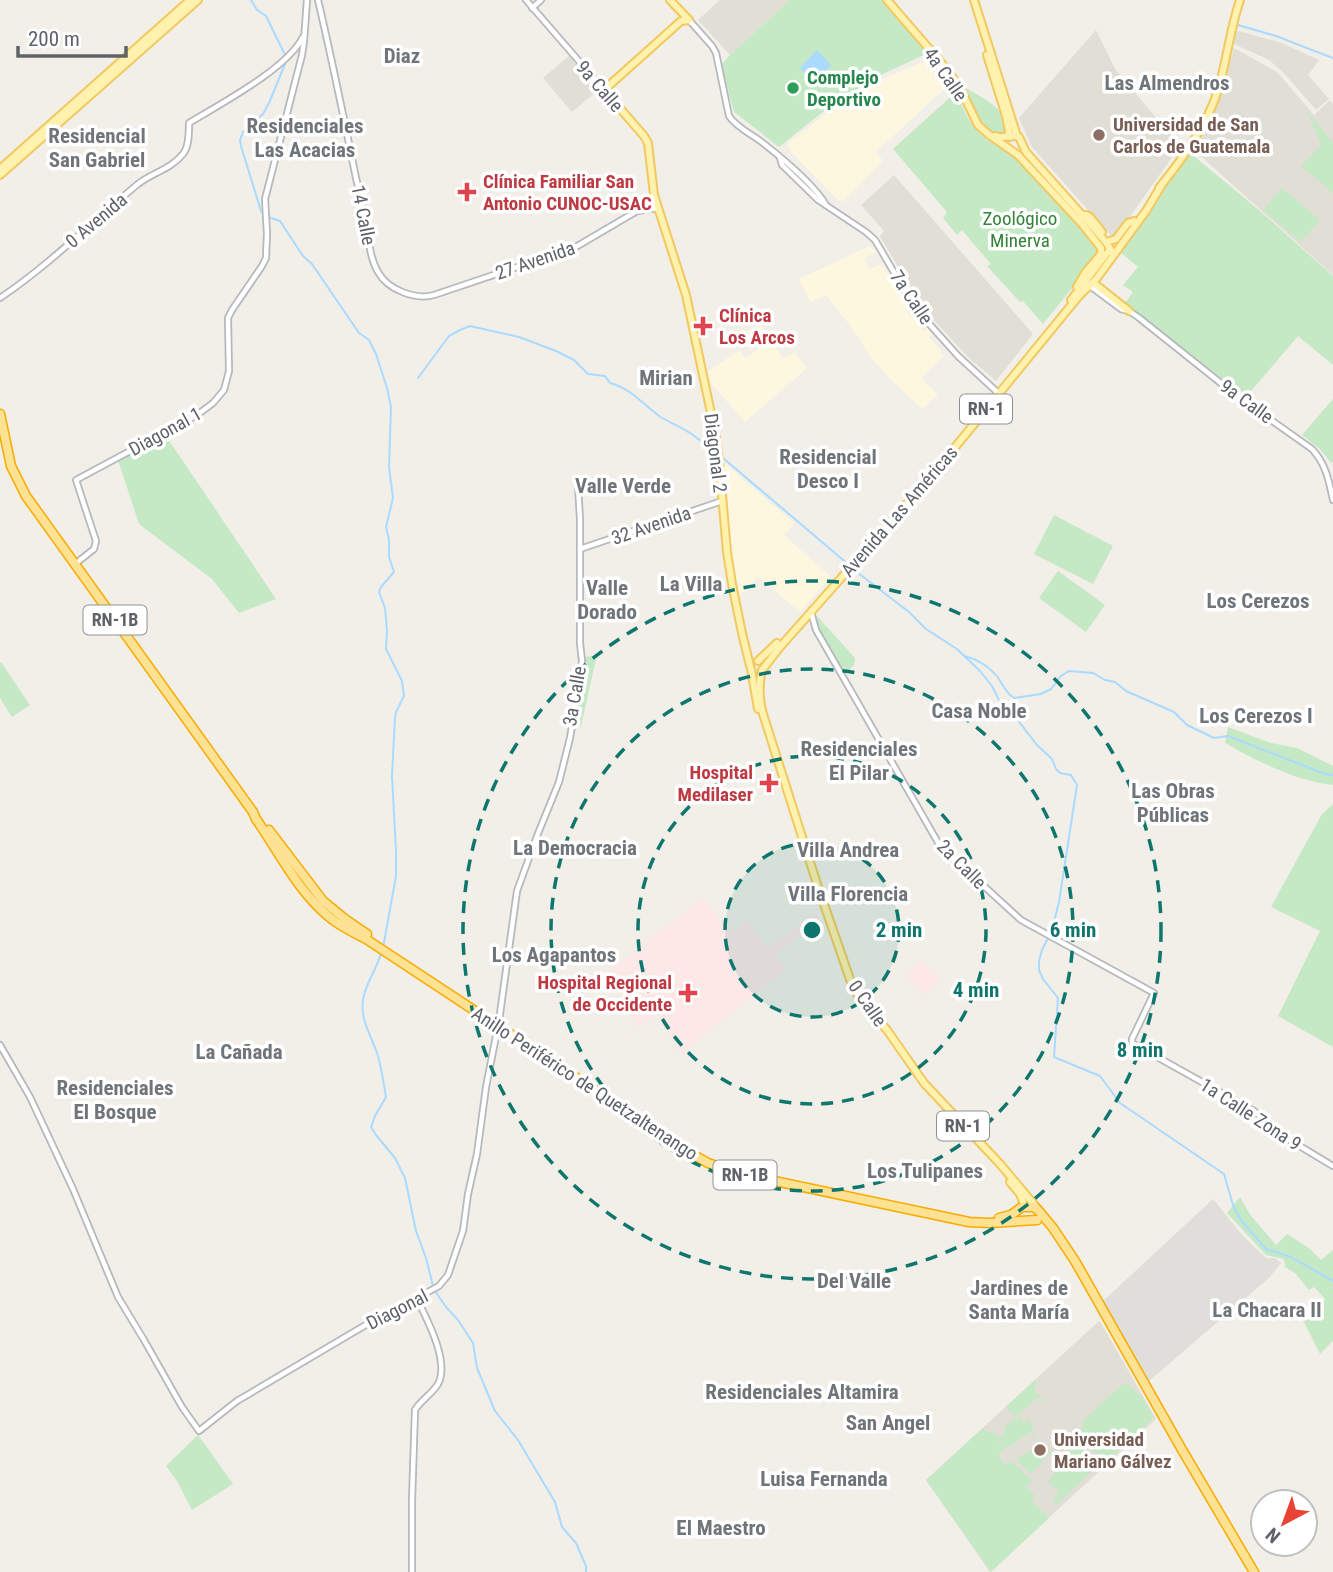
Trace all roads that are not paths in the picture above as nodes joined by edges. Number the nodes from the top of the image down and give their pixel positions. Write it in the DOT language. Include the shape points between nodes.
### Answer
graph roads {
  1 [pos="190,0"];
  2 [pos="198,0"];
  3 [pos="307,0"];
  4 [pos="318,0"];
  5 [pos="541,0"];
  6 [pos="670,0"];
  7 [pos="888,0"];
  8 [pos="971,0"];
  9 [pos="1240,0"];
  10 [pos="530,3"];
  11 [pos="689,20"];
  12 [pos="304,30"];
  13 [pos="605,91"];
  14 [pos="1012,137"];
  15 [pos="1021,145"];
  16 [pos="1007,146"];
  17 [pos="1014,151"];
  18 [pos="0,169"];
  19 [pos="0,175"];
  20 [pos="652,181"];
  21 [pos="1161,186"];
  22 [pos="657,208"];
  23 [pos="1082,224"];
  24 [pos="1110,248"];
  25 [pos="1093,282"];
  26 [pos="406,293"];
  27 [pos="0,298"];
  28 [pos="1070,301"];
  29 [pos="1129,311"];
  30 [pos="1138,317"];
  31 [pos="996,391"];
  32 [pos="0,414"];
  33 [pos="578,486"];
  34 [pos="1333,500"];
  35 [pos="722,501"];
  36 [pos="580,550"];
  37 [pos="853,562"];
  38 [pos="75,565"];
  39 [pos="846,570"];
  40 [pos="811,612"];
  41 [pos="800,624"];
  42 [pos="816,630"];
  43 [pos="754,664"];
  44 [pos="762,670"];
  45 [pos="498,1024"];
  46 [pos="1131,1042"];
  47 [pos="0,1045"];
  48 [pos="1333,1166"];
  49 [pos="1022,1208"];
  50 [pos="1037,1217"];
  51 [pos="417,1299"];
  52 [pos="412,1572"];
  53 [pos="1252,1572"];
  1 -- 18 [label="main road"];
  2 -- 19 [label="main road"];
  3 -- 12 [label="street, Diagonal 1"];
  4 -- 26 [label="street, 14 Calle" via="371,255 383,279"];
  5 -- 10 [label="street"];
  6 -- 11 [label="main road, 7a Calle"];
  7 -- 14 [label="main road, 4a Calle" via="962,84 982,126 999,137"];
  7 -- 16 [label="main road, 4a Calle" via="959,86 978,125"];
  8 -- 14 [label="main road"];
  9 -- 21 [label="main road, Avenida Las Américas" via="1215,99"];
  10 -- 13 [label="street, 9a Calle"];
  11 -- 13 [label="main road" via="681,21"];
  11 -- 31 [label="street, 7a Calle" via="716,53 729,116 738,127 780,158 818,200 875,240 915,308"];
  12 -- 27 [label="street, 0 Avenida" via="301,41 278,65 189,123 183,155 137,185"];
  12 -- 38 [label="street, Diagonal 1" via="264,200 265,261 228,318 227,384 214,403 197,415 76,480 96,543"];
  13 -- 20 [label="main road, 9a Calle" via="647,140"];
  14 -- 15 [label="main road"];
  14 -- 16 [label="main road"];
  15 -- 17 [label="main road"];
  15 -- 24 [label="main road"];
  16 -- 17 [label="main road"];
  17 -- 23 [label="main road"];
  20 -- 22 [label="main road, Diagonal 2"];
  21 -- 24 [label="main road, Avenida Las Américas"];
  21 -- 24 [label="main road, Avenida Las Américas" via="1146,211"];
  22 -- 26 [label="street, 27 Avenida" via="637,211 577,246 547,257 428,296"];
  22 -- 35 [label="main road, Diagonal 2" via="697,340 718,450"];
  23 -- 25 [label="main road" via="1109,253"];
  23 -- 28 [label="main road" via="1102,252"];
  24 -- 25 [label="main road, Avenida Las Américas / RN-1"];
  24 -- 28 [label="main road, Avenida Las Américas"];
  25 -- 29 [label="main road"];
  25 -- 30 [label="street, 9a Calle"];
  25 -- 37 [label="main road, Avenida Las Américas / RN-1" via="934,473"];
  28 -- 31 [label="main road, Avenida Las Américas"];
  29 -- 30 [label="street, 9a Calle"];
  30 -- 34 [label="street, 9a Calle" via="1312,449 1323,464"];
  31 -- 37 [label="main road, Avenida Las Américas"];
  32 -- 38 [label="highway, Anillo Periférico de Quetzaltenango / RN-1B" via="17,480"];
  33 -- 36 [label="street, 3a Calle"];
  35 -- 36 [label="street, 32 Avenida"];
  35 -- 43 [label="main road, Diagonal 2" via="732,584 745,646"];
  36 -- 45 [label="street, 3a Calle" via="582,661 572,728 559,782 517,891"];
  37 -- 39 [label="main road, Avenida Las Américas"];
  38 -- 45 [label="highway, Anillo Periférico de Quetzaltenango / RN-1B" via="254,813 311,900 334,921 382,947"];
  39 -- 40 [label="main road, Avenida Las Américas"];
  39 -- 43 [label="main road, Avenida Las Américas"];
  40 -- 41 [label="main road, Avenida Las Américas"];
  40 -- 42 [label="street, 2a Calle"];
  41 -- 42 [label="street"];
  41 -- 44 [label="main road, Avenida Las Américas"];
  42 -- 46 [label="street, 2a Calle" via="940,846 1017,917 1154,993"];
  43 -- 44 [label="main road" via="762,664"];
  43 -- 44 [label="main road" via="755,673"];
  43 -- 49 [label="main road, 0 Calle / RN-1" via="757,706 851,990 918,1081 1020,1194"];
  44 -- 50 [label="main road, 0 Calle / RN-1" via="761,706 853,988 924,1083 1000,1164"];
  45 -- 49 [label="highway, Anillo Periférico de Quetzaltenango / RN-1B" via="700,1155 725,1165 973,1218 1000,1218"];
  45 -- 50 [label="highway, Anillo Periférico de Quetzaltenango / RN-1B" via="692,1154 721,1168 969,1222"];
  45 -- 51 [label="street, Diagonal" via="463,1231 444,1281"];
  46 -- 48 [label="street, 1a Calle Zona 9" via="1254,1111 1288,1139"];
  47 -- 51 [label="street, Diagonal" via="30,1097 118,1297 199,1431 237,1401"];
  49 -- 50 [label="highway" via="1034,1207"];
  50 -- 53 [label="highway, RN-1" via="1053,1228 1075,1261"];
  51 -- 52 [label="street" via="430,1325 441,1370 436,1388 415,1410"];
}
